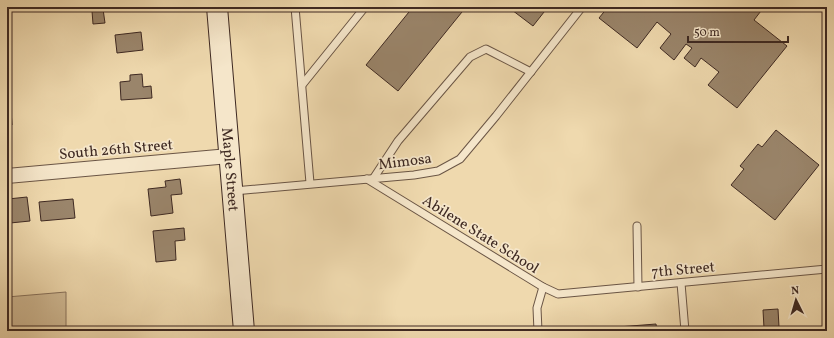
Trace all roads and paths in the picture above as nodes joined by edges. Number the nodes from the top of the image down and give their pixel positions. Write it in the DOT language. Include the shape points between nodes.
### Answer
graph roads {
  1 [pos="217,7"];
  2 [pos="295,7"];
  3 [pos="365,7"];
  4 [pos="582,7"];
  5 [pos="531,72"];
  6 [pos="302,85"];
  7 [pos="229,156"];
  8 [pos="7,176"];
  9 [pos="370,179"];
  10 [pos="310,183"];
  11 [pos="232,191"];
  12 [pos="638,226"];
  13 [pos="827,269"];
  14 [pos="681,283"];
  15 [pos="638,286"];
  16 [pos="543,288"];
  17 [pos="244,331"];
  18 [pos="538,331"];
  19 [pos="685,331"];
  1 -- 7 [label="main road, Maple Street"];
  2 -- 6 [label="lane"];
  3 -- 6 [label="lane"];
  4 -- 5 [label="lane, Mimosa"];
  5 -- 9 [label="lane, Mimosa" via="460,158 438,171"];
  5 -- 9 [label="lane" via="486,49 470,57 398,141"];
  6 -- 10 [label="lane"];
  7 -- 8 [label="street, South 26th Street"];
  7 -- 11 [label="main road, Maple Street"];
  9 -- 10 [label="lane, Mimosa"];
  9 -- 16 [label="lane, Abilene State School"];
  10 -- 11 [label="lane, Mimosa"];
  11 -- 17 [label="main road, Maple Street"];
  12 -- 15 [label="lane"];
  13 -- 14 [label="lane, 7th Street"];
  14 -- 15 [label="lane, 7th Street"];
  14 -- 19 [label="lane"];
  15 -- 16 [label="lane, 7th Street" via="558,294"];
  16 -- 18 [label="lane, Abilene State School" via="537,308"];
}
